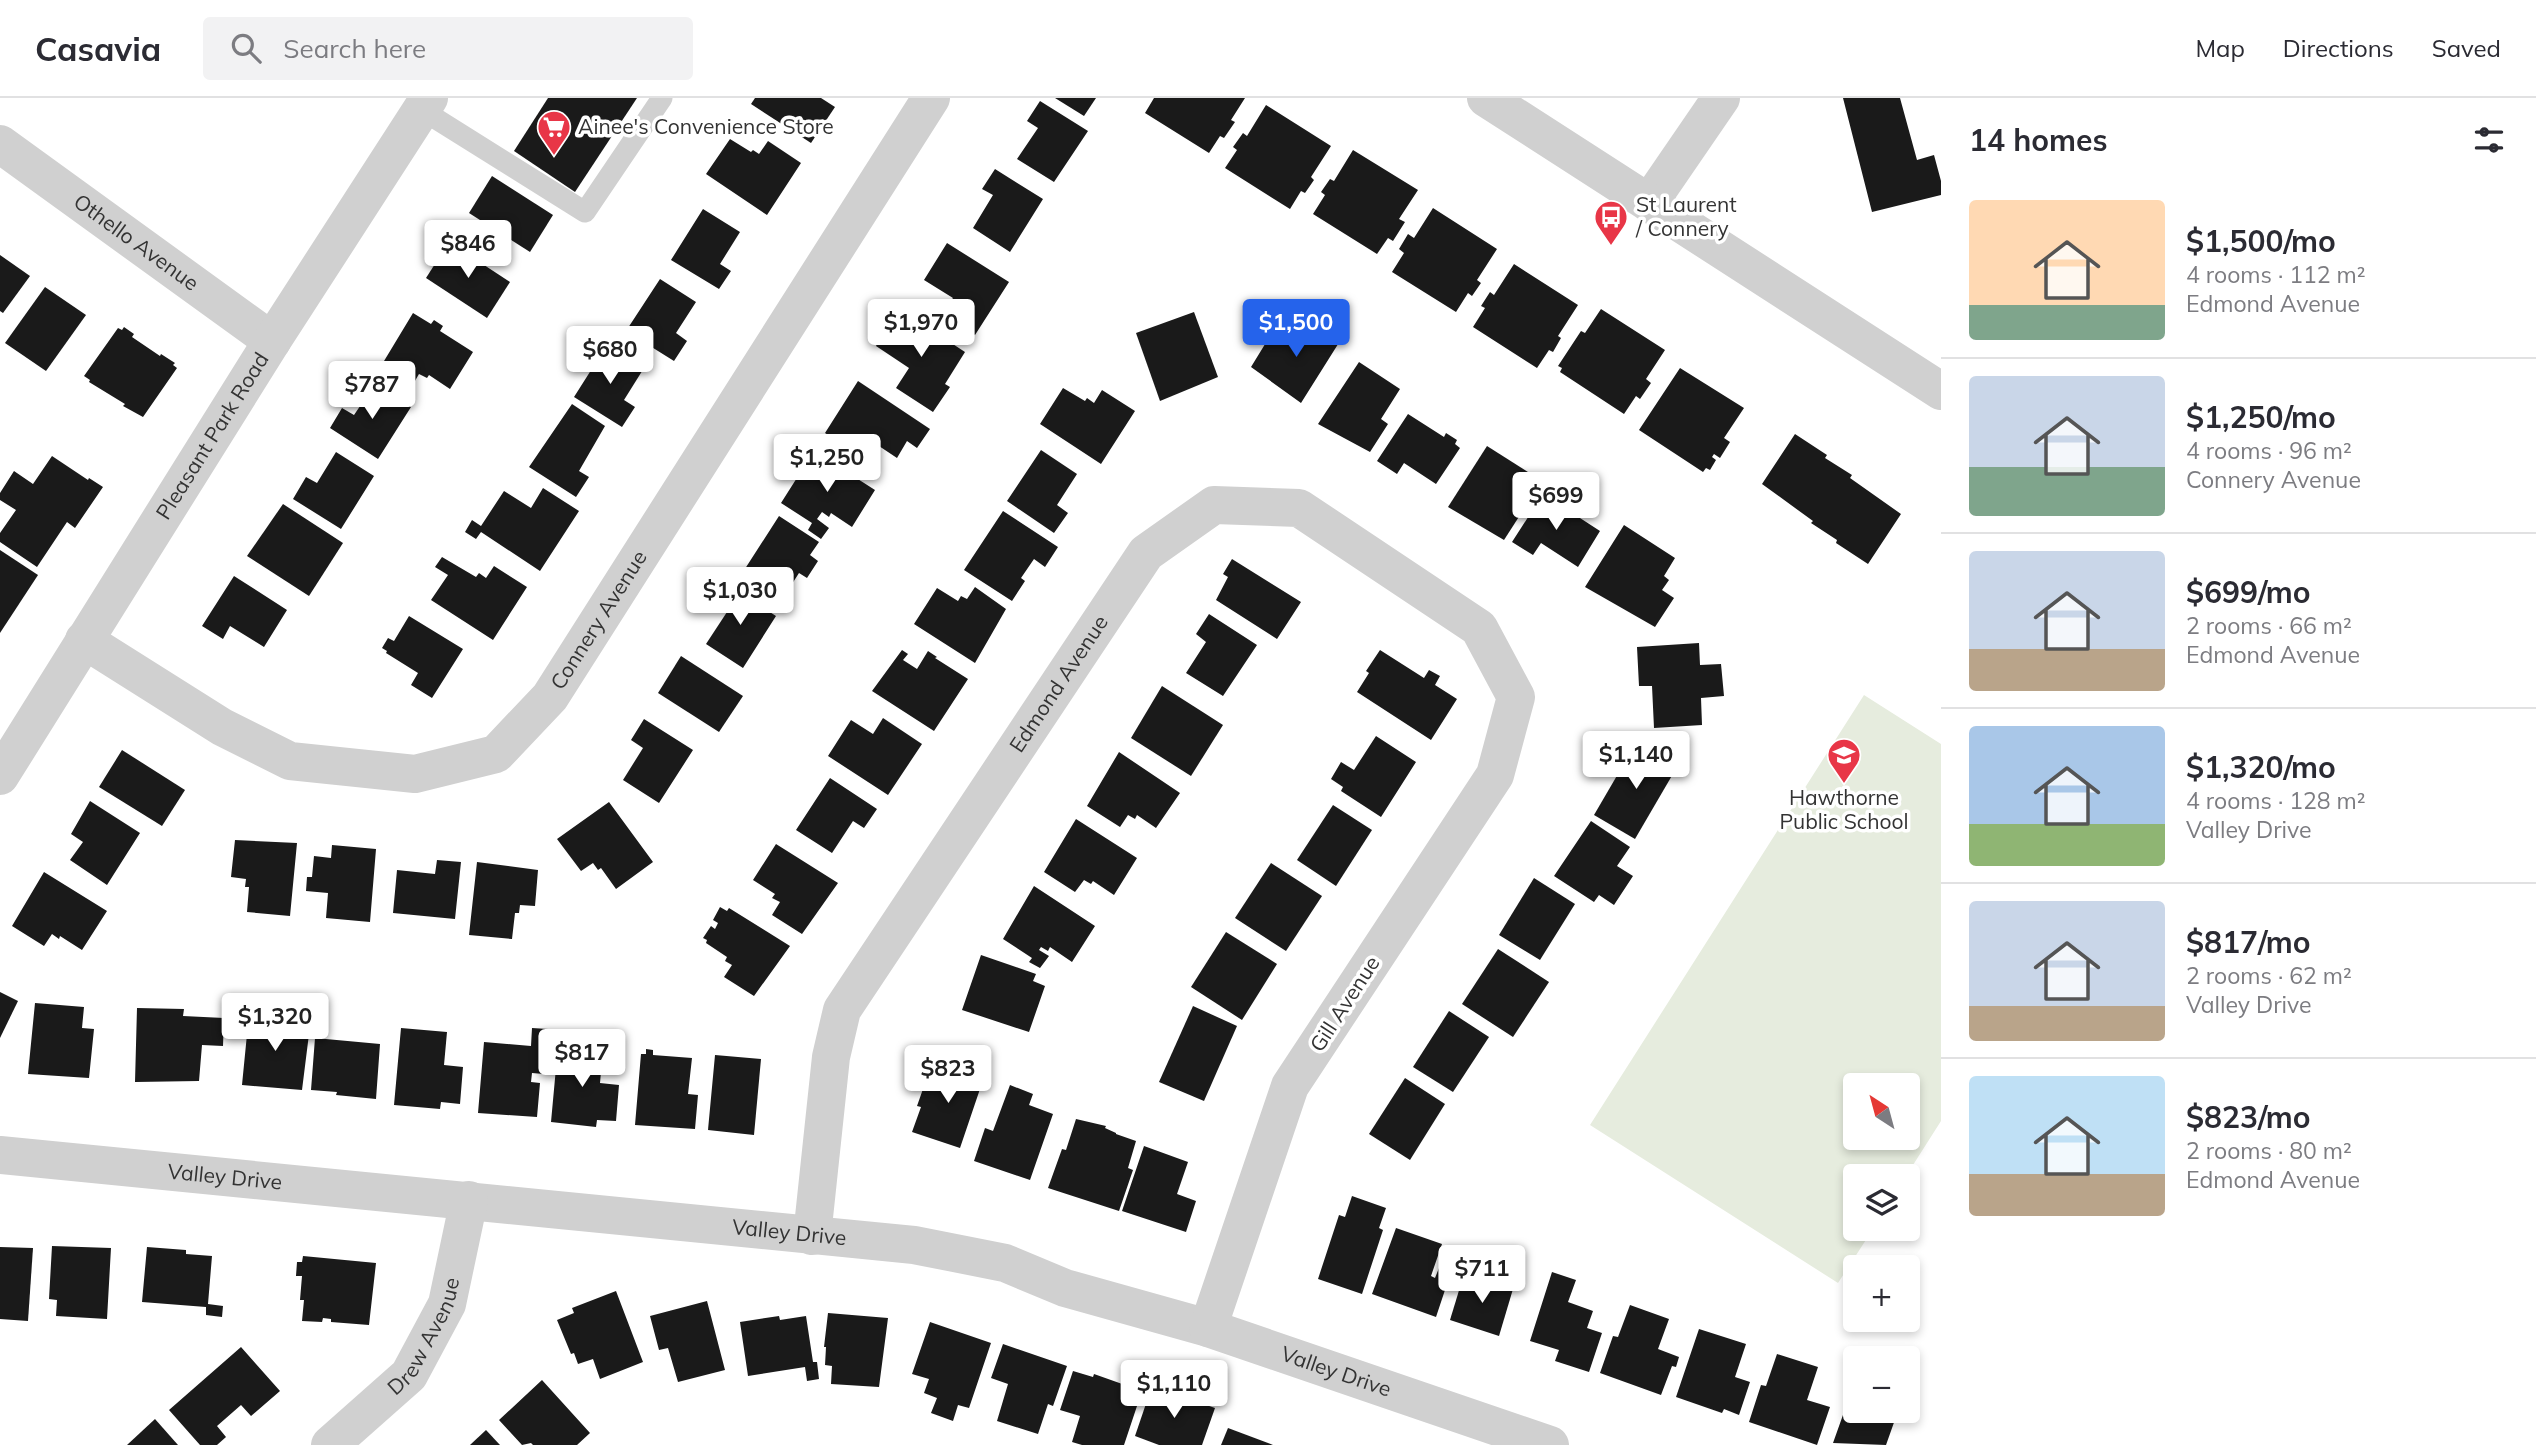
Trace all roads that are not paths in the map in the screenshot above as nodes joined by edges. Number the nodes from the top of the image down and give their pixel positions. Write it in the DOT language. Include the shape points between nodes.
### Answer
graph roads {
  1 [pos="662,98"];
  2 [pos="931,98"];
  3 [pos="1486,98"];
  4 [pos="1721,98"];
  5 [pos="425,104"];
  6 [pos="0,144"];
  7 [pos="1649,203"];
  8 [pos="272,341"];
  9 [pos="1941,391"];
  10 [pos="84,640"];
  11 [pos="1516,697"];
  12 [pos="0,776"];
  13 [pos="0,1154"];
  14 [pos="469,1200"];
  15 [pos="812,1236"];
  16 [pos="1208,1328"];
  17 [pos="330,1445"];
  18 [pos="1550,1445"];
  1 -- 5 [label="lane" via="586,212"];
  2 -- 10 [label="street, Connery Avenue" via="550,697 496,754 415,774 290,761 222,727"];
  3 -- 7 [label="street"];
  4 -- 7 [label="street"];
  5 -- 8 [label="street, Pleasant Park Road"];
  6 -- 8 [label="street, Othello Avenue"];
  7 -- 9 [label="street"];
  8 -- 10 [label="street, Pleasant Park Road"];
  10 -- 12 [label="street, Pleasant Park Road"];
  11 -- 15 [label="street, Edmond Avenue" via="1479,628 1299,508 1214,505 1146,553 842,1010 831,1057"];
  11 -- 16 [label="street, Gill Avenue" via="1495,775 1290,1086"];
  13 -- 14 [label="street, Valley Drive"];
  14 -- 15 [label="street, Valley Drive"];
  14 -- 17 [label="street, Drew Avenue" via="447,1304 409,1375"];
  15 -- 16 [label="street, Valley Drive" via="914,1245 1005,1263 1065,1287"];
  16 -- 18 [label="street, Valley Drive"];
}
